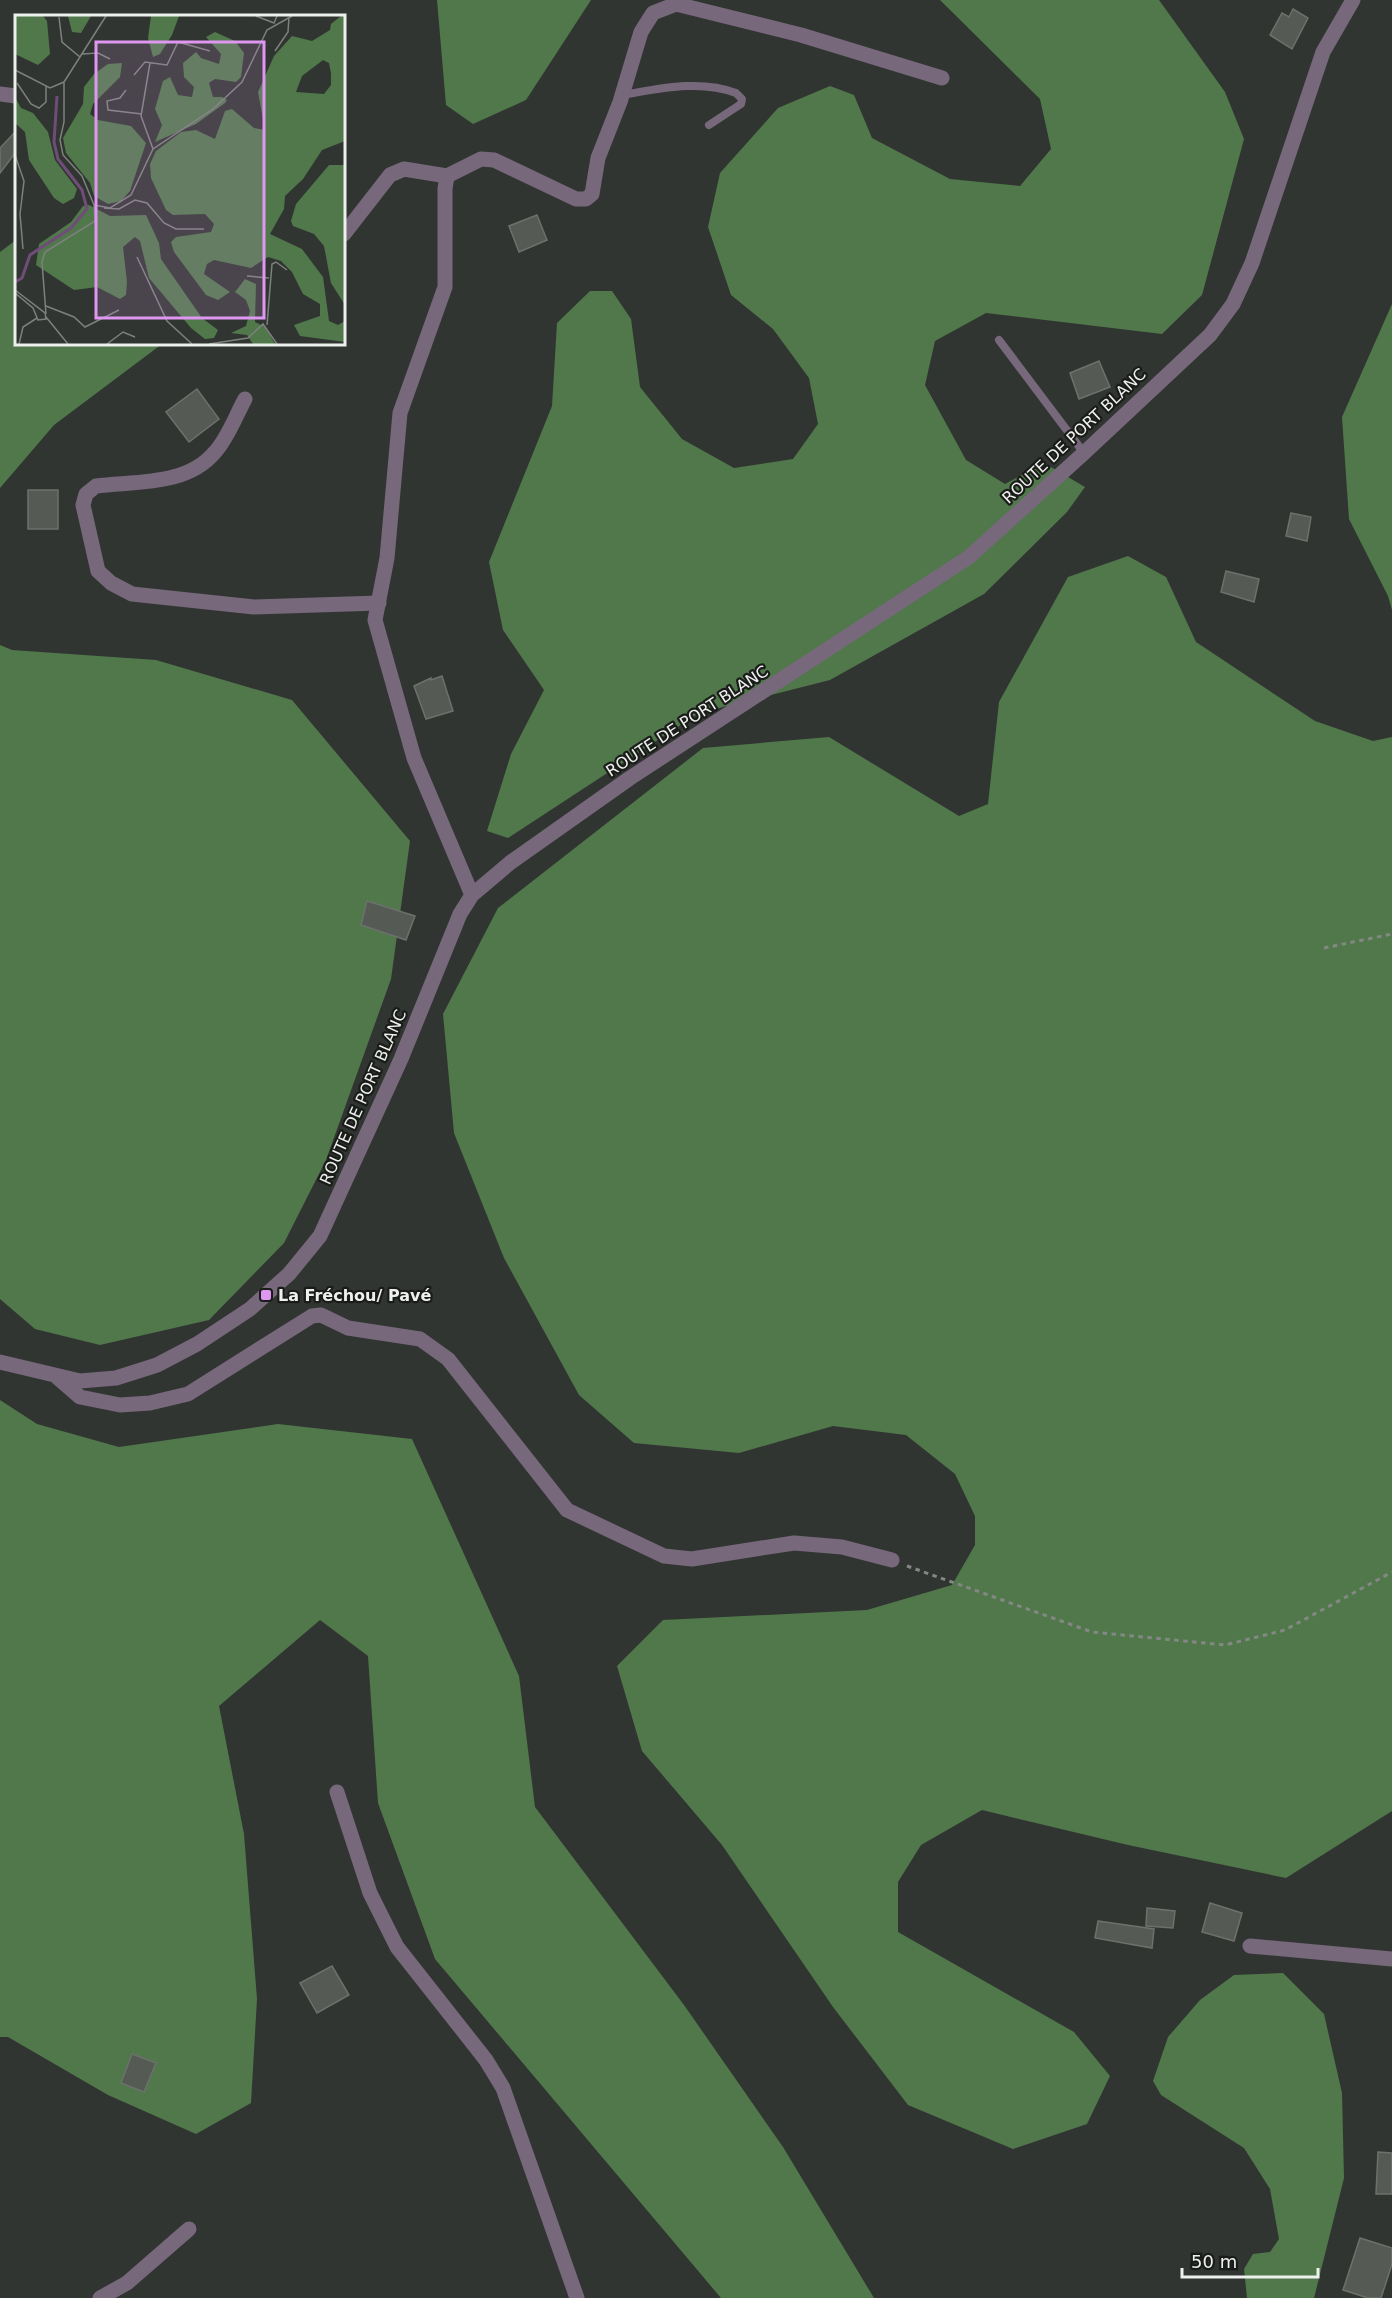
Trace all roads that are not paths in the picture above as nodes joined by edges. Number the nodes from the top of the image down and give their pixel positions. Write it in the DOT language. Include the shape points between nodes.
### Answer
graph roads {
  1 [pos="1353,0"];
  2 [pos="942,78"];
  3 [pos="0,94"];
  4 [pos="622,95"];
  5 [pos="15,96"];
  6 [pos="709,125"];
  7 [pos="447,176"];
  8 [pos="345,233"];
  9 [pos="999,340"];
  10 [pos="245,399"];
  11 [pos="1084,453"];
  12 [pos="379,603"];
  13 [pos="472,896"];
  14 [pos="0,1362"];
  15 [pos="57,1377"];
  16 [pos="892,1560"];
  17 [pos="337,1792"];
  18 [pos="1250,1946"];
  19 [pos="1392,1959"];
  20 [pos="189,2229"];
  21 [pos="100,2298"];
  22 [pos="578,2298"];
  1 -- 11 [label="street, ROUTE DE PORT BLANC" via="1323,52 1252,263 1233,304 1210,335"];
  2 -- 4 [label="street" via="801,35 676,4 653,13 641,32"];
  3 -- 5 [label="street"];
  4 -- 6 [label="lane" via="696,86 736,93 741,104"];
  4 -- 7 [label="street" via="598,158 592,194 586,199 576,200 494,160 481,159"];
  7 -- 8 [label="street" via="404,169 390,175"];
  7 -- 12 [label="street" via="445,286 400,413 387,558"];
  9 -- 11 [label="lane"];
  10 -- 12 [label="street" via="216,452 195,470 181,477 96,486 86,494 83,505 98,571 132,594 254,607"];
  11 -- 13 [label="street, ROUTE DE PORT BLANC" via="969,556 630,778 511,862"];
  12 -- 13 [label="street" via="375,620 414,758"];
  13 -- 15 [label="street, ROUTE DE PORT BLANC" via="460,914 402,1059 320,1236 289,1274 250,1309 157,1365 116,1378 80,1381"];
  14 -- 15 [label="street, ROUTE DE PORT BLANC"];
  15 -- 16 [label="street" via="80,1397 120,1406 150,1403 188,1394 312,1316 321,1315 348,1328 420,1339 448,1359 567,1510 664,1556 692,1559 794,1543 842,1547"];
  17 -- 22 [label="street" via="370,1893 397,1947 486,2060 503,2088"];
  18 -- 19 [label="street"];
  20 -- 21 [label="street" via="127,2283"];
}
